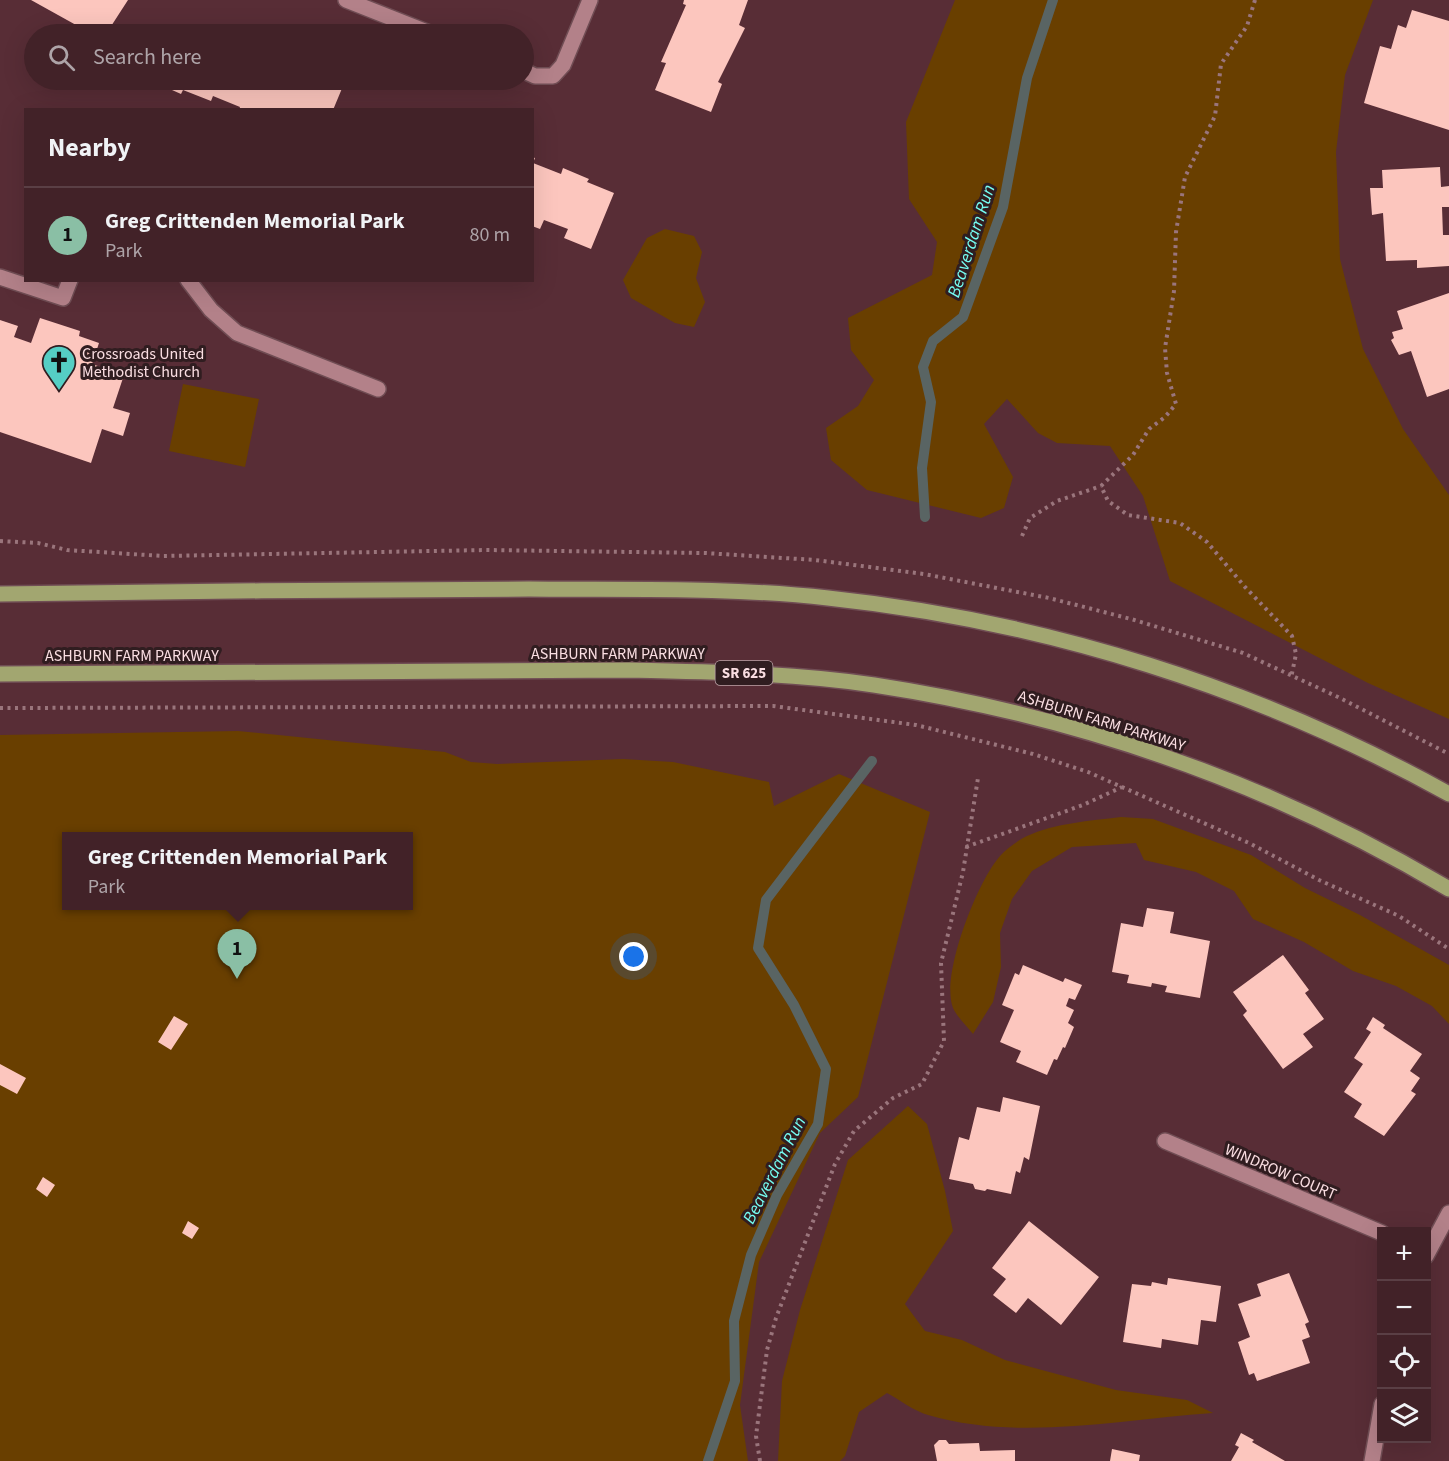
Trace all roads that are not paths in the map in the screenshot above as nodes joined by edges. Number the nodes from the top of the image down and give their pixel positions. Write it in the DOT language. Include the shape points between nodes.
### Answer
graph roads {
  1 [pos="346,0"];
  2 [pos="590,0"];
  3 [pos="407,24"];
  4 [pos="534,76"];
  5 [pos="0,277"];
  6 [pos="69,282"];
  7 [pos="190,282"];
  8 [pos="378,389"];
  9 [pos="0,594"];
  10 [pos="0,674"];
  11 [pos="1449,794"];
  12 [pos="1449,889"];
  13 [pos="1166,1141"];
  14 [pos="1449,1213"];
  15 [pos="1377,1231"];
  16 [pos="1431,1247"];
  17 [pos="1377,1432"];
  18 [pos="1372,1461"];
  1 -- 3 [label="street"];
  2 -- 4 [label="street" via="563,65 553,76"];
  5 -- 6 [label="street" via="63,298"];
  7 -- 8 [label="street" via="211,310 237,333"];
  9 -- 11 [label="main road" via="720,590 887,605 1041,634 1137,661 1326,732"];
  10 -- 12 [label="main road, ASHBURN FARM PARKWAY / SR 625" via="630,670 734,672 873,685 1050,721 1180,761 1299,809"];
  13 -- 15 [label="street, WINDROW COURT"];
  14 -- 16 [label="street"];
  17 -- 18 [label="street"];
}
